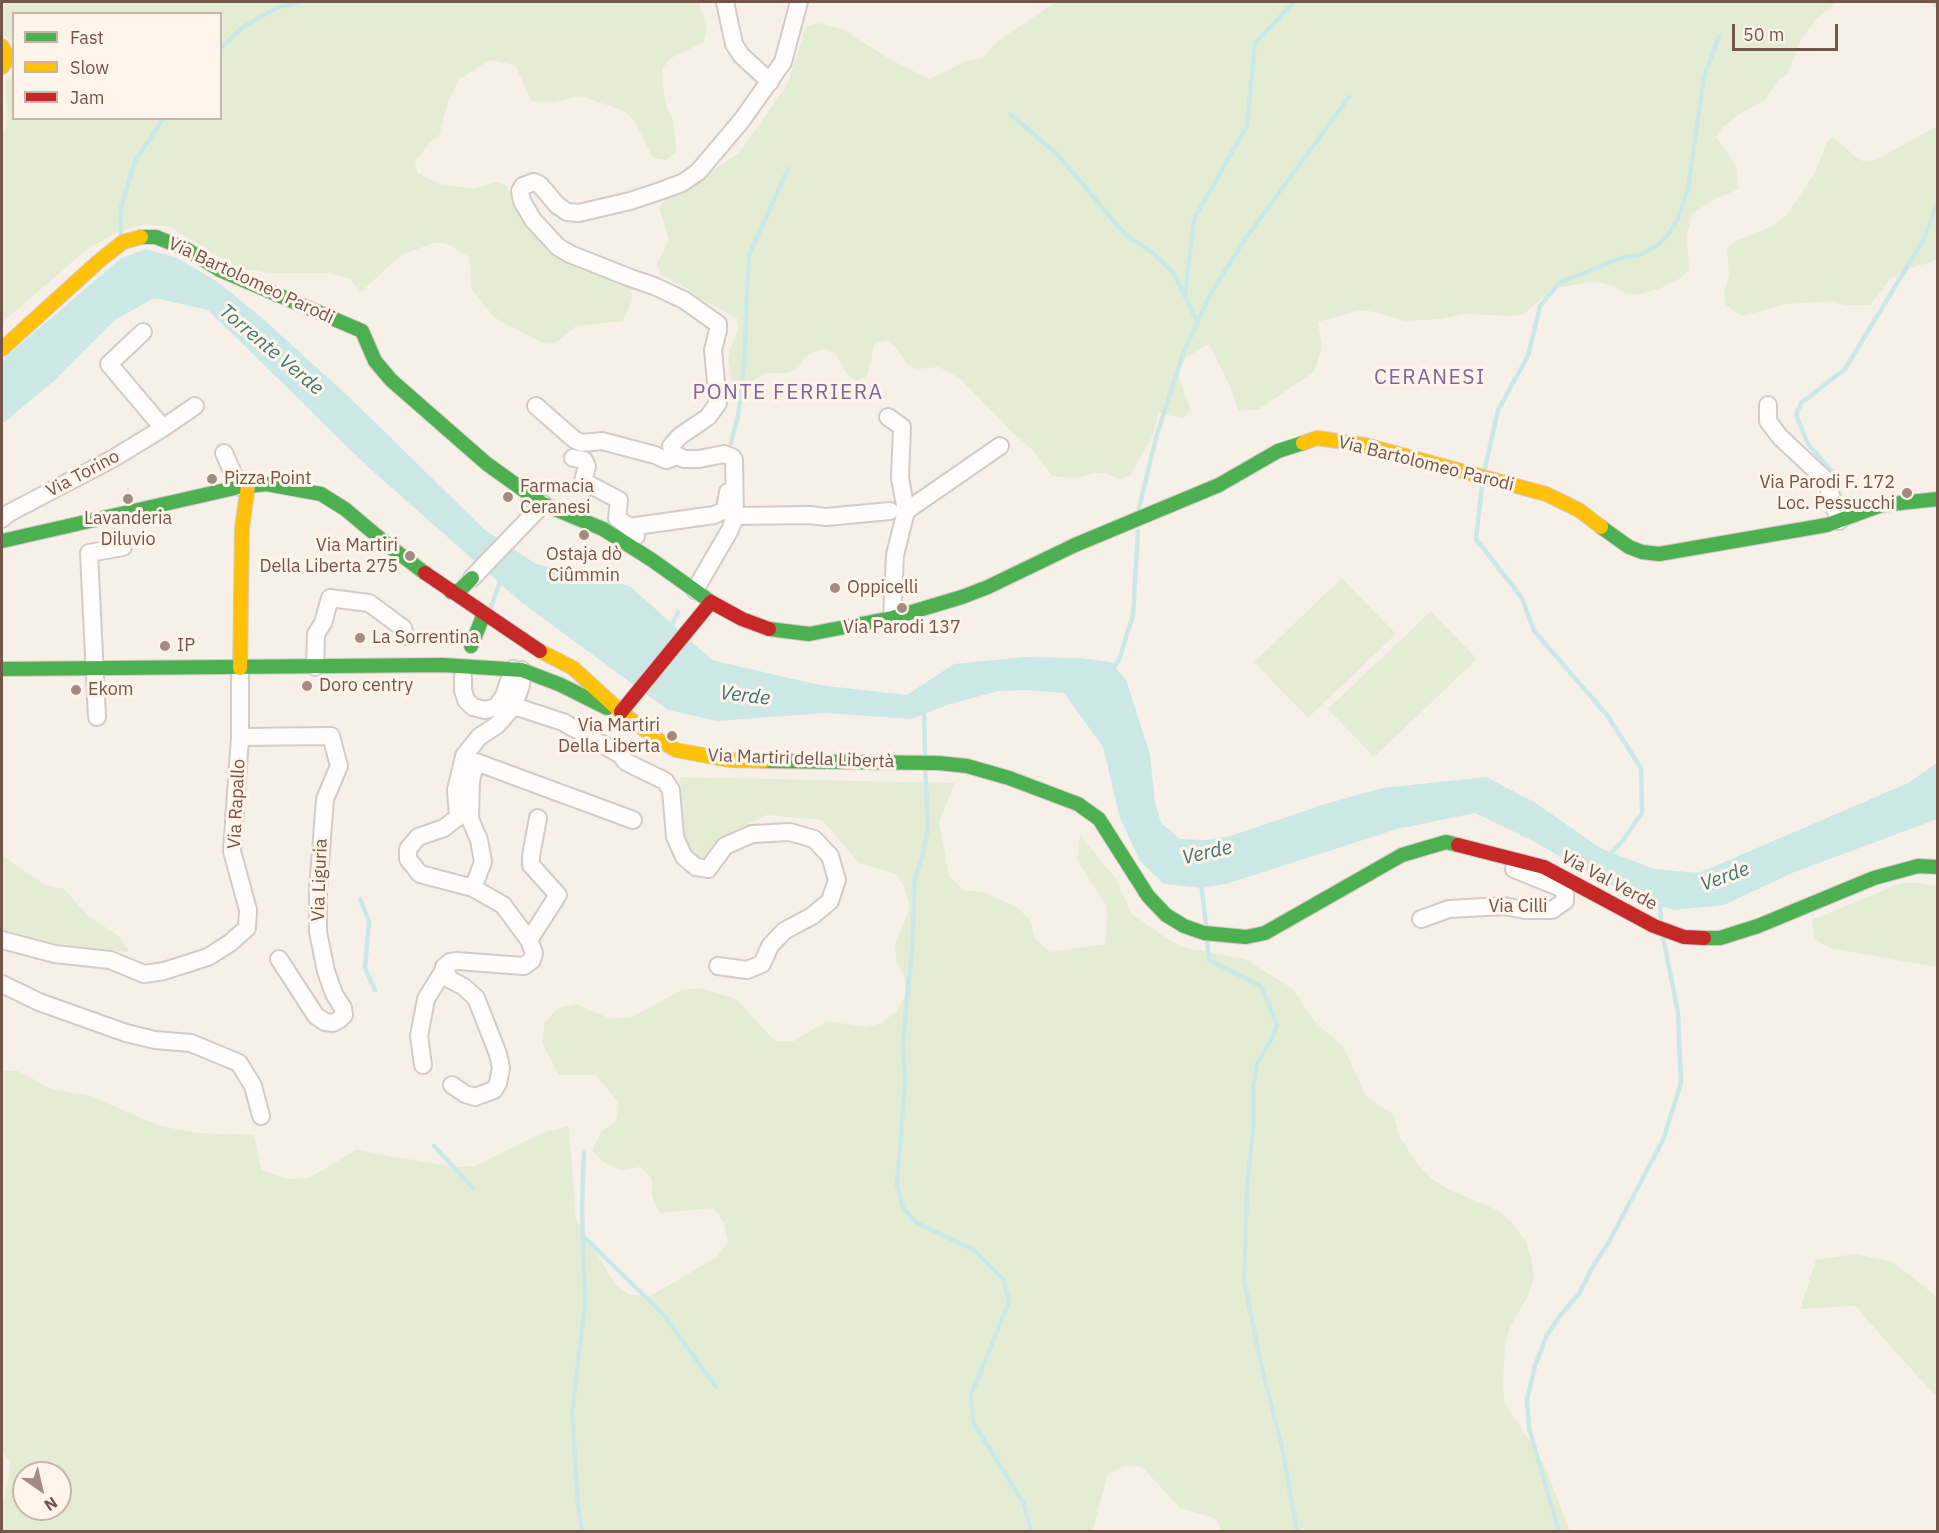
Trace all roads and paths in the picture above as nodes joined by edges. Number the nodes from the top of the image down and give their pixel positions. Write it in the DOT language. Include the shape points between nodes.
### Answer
graph roads {
  1 [pos="725,2"];
  2 [pos="799,2"];
  3 [pos="2,46"];
  4 [pos="2,67"];
  5 [pos="770,81"];
  6 [pos="143,332"];
  7 [pos="2,349"];
  8 [pos="1768,405"];
  9 [pos="195,406"];
  10 [pos="536,406"];
  11 [pos="888,417"];
  12 [pos="163,428"];
  13 [pos="1000,446"];
  14 [pos="224,453"];
  15 [pos="677,456"];
  16 [pos="573,458"];
  17 [pos="734,477"];
  18 [pos="243,487"];
  19 [pos="1938,499"];
  20 [pos="543,504"];
  21 [pos="898,511"];
  22 [pos="735,516"];
  23 [pos="2,519"];
  24 [pos="1839,521"];
  25 [pos="629,527"];
  26 [pos="2,541"];
  27 [pos="123,547"];
  28 [pos="632,548"];
  29 [pos="470,582"];
  30 [pos="695,590"];
  31 [pos="451,592"];
  32 [pos="711,602"];
  33 [pos="468,603"];
  34 [pos="484,614"];
  35 [pos="892,618"];
  36 [pos="405,636"];
  37 [pos="471,646"];
  38 [pos="315,667"];
  39 [pos="96,668"];
  40 [pos="240,668"];
  41 [pos="2,669"];
  42 [pos="518,670"];
  43 [pos="463,677"];
  44 [pos="514,706"];
  45 [pos="625,707"];
  46 [pos="97,717"];
  47 [pos="240,737"];
  48 [pos="538,818"];
  49 [pos="633,820"];
  50 [pos="1464,846"];
  51 [pos="1938,867"];
  52 [pos="473,888"];
  53 [pos="1421,919"];
  54 [pos="1275,930"];
  55 [pos="2,940"];
  56 [pos="529,940"];
  57 [pos="279,959"];
  58 [pos="718,966"];
  59 [pos="444,970"];
  60 [pos="2,984"];
  61 [pos="423,1065"];
  62 [pos="452,1085"];
  63 [pos="261,1116"];
  1 -- 5 [label="street" via="741,55"];
  2 -- 5 [label="street" via="783,62"];
  3 -- 4 [label="main road" via="8,58"];
  5 -- 15 [label="street" via="712,157 682,183 579,213 567,212 534,182 520,191 534,220 558,246 654,286 717,324 712,350 718,403 708,417 674,441 671,449"];
  6 -- 12 [label="street" via="109,364"];
  7 -- 20 [label="main road, Via Bartolomeo Parodi" via="123,242 156,237 186,249 220,270 362,331 375,361 392,380 487,464"];
  8 -- 24 [label="street" via="1768,421 1780,437 1826,480"];
  9 -- 12 [label="street, Via Torino"];
  10 -- 15 [label="street" via="582,443 602,441 666,460"];
  11 -- 21 [label="street" via="902,427"];
  12 -- 23 [label="street, Via Torino"];
  13 -- 21 [label="street"];
  14 -- 18 [label="street"];
  15 -- 17 [label="street" via="690,460 729,455 734,460"];
  16 -- 25 [label="street" via="584,460 587,466 582,481 619,500 617,518"];
  17 -- 22 [label="street"];
  17 -- 25 [label="street" via="729,479 722,513"];
  18 -- 26 [label="main road, Via Martiri della Libertà"];
  18 -- 31 [label="main road, Via Martiri della Libertà" via="276,485 321,494"];
  18 -- 40 [label="main road"];
  19 -- 24 [label="main road, Via Bartolomeo Parodi" via="1882,505"];
  20 -- 28 [label="main road, Via Bartolomeo Parodi" via="603,529"];
  20 -- 29 [label="street"];
  21 -- 22 [label="street" via="826,517"];
  21 -- 35 [label="street"];
  22 -- 30 [label="street"];
  24 -- 35 [label="main road, Via Bartolomeo Parodi" via="1711,546 1659,554 1642,552 1614,539 1579,510 1546,494 1365,445 1317,438 1278,451 1219,485 1075,545 988,587"];
  25 -- 28 [label="street" via="636,536"];
  27 -- 39 [label="street" via="89,553"];
  28 -- 30 [label="main road, Via Bartolomeo Parodi"];
  29 -- 31 [label="main road"];
  29 -- 33 [label="main road"];
  30 -- 32 [label="main road, Via Bartolomeo Parodi"];
  31 -- 33 [label="main road, Via Martiri della Libertà"];
  32 -- 35 [label="main road, Via Bartolomeo Parodi" via="768,629 809,634"];
  32 -- 45 [label="main road"];
  33 -- 34 [label="main road, Via Martiri della Libertà"];
  34 -- 37 [label="main road"];
  34 -- 45 [label="main road, Via Martiri della Libertà" via="537,650 573,668"];
  36 -- 38 [label="street" via="403,628 369,603 330,598 316,634"];
  38 -- 40 [label="main road"];
  38 -- 42 [label="main road" via="443,665"];
  39 -- 40 [label="main road"];
  39 -- 41 [label="main road"];
  39 -- 46 [label="street"];
  40 -- 47 [label="street, Via Rapallo"];
  42 -- 43 [label="street" via="496,706 485,710 466,700"];
  42 -- 44 [label="street" via="521,685"];
  42 -- 45 [label="main road" via="561,685 598,705"];
  44 -- 52 [label="street" via="464,756 456,790 458,817 444,828 418,837 408,849 408,859 420,874"];
  44 -- 58 [label="street" via="563,722 621,755 626,762 665,781 671,790 675,837 684,857 696,867 708,868 725,846 752,834 790,832 814,839 830,856 837,880 830,901 784,931 770,946 762,964 747,970"];
  45 -- 54 [label="main road, Via Martiri della Libertà" via="660,741 700,756 729,760 938,762 1009,778 1078,804 1099,819 1148,896 1166,915 1185,926 1204,933 1246,937"];
  47 -- 55 [label="street, Via Rapallo" via="232,851 248,910 247,928 230,943 208,957 144,974 110,960 55,954"];
  47 -- 57 [label="street, Via Liguria" via="331,736 339,766 325,799 318,932 326,971 344,1015 333,1023 316,1016"];
  48 -- 56 [label="street" via="531,865 558,895"];
  49 -- 52 [label="street" via="476,762 471,780 470,819 483,862"];
  50 -- 51 [label="main road, Via Val Verde" via="1544,867 1654,926 1684,937 1720,938 1874,878 1918,866"];
  50 -- 53 [label="street, Via Cilli" via="1561,888 1565,901 1552,910 1504,906 1449,909"];
  50 -- 54 [label="main road, Via Val Verde" via="1446,842 1402,855"];
  52 -- 56 [label="street" via="503,905"];
  56 -- 59 [label="street" via="534,953 524,966 457,961 450,962"];
  59 -- 61 [label="street" via="426,999 419,1036"];
  59 -- 62 [label="street" via="448,979 476,998 501,1068 494,1090 475,1097"];
  60 -- 63 [label="street" via="39,1002 126,1033 191,1043 239,1063 253,1086"];
}
